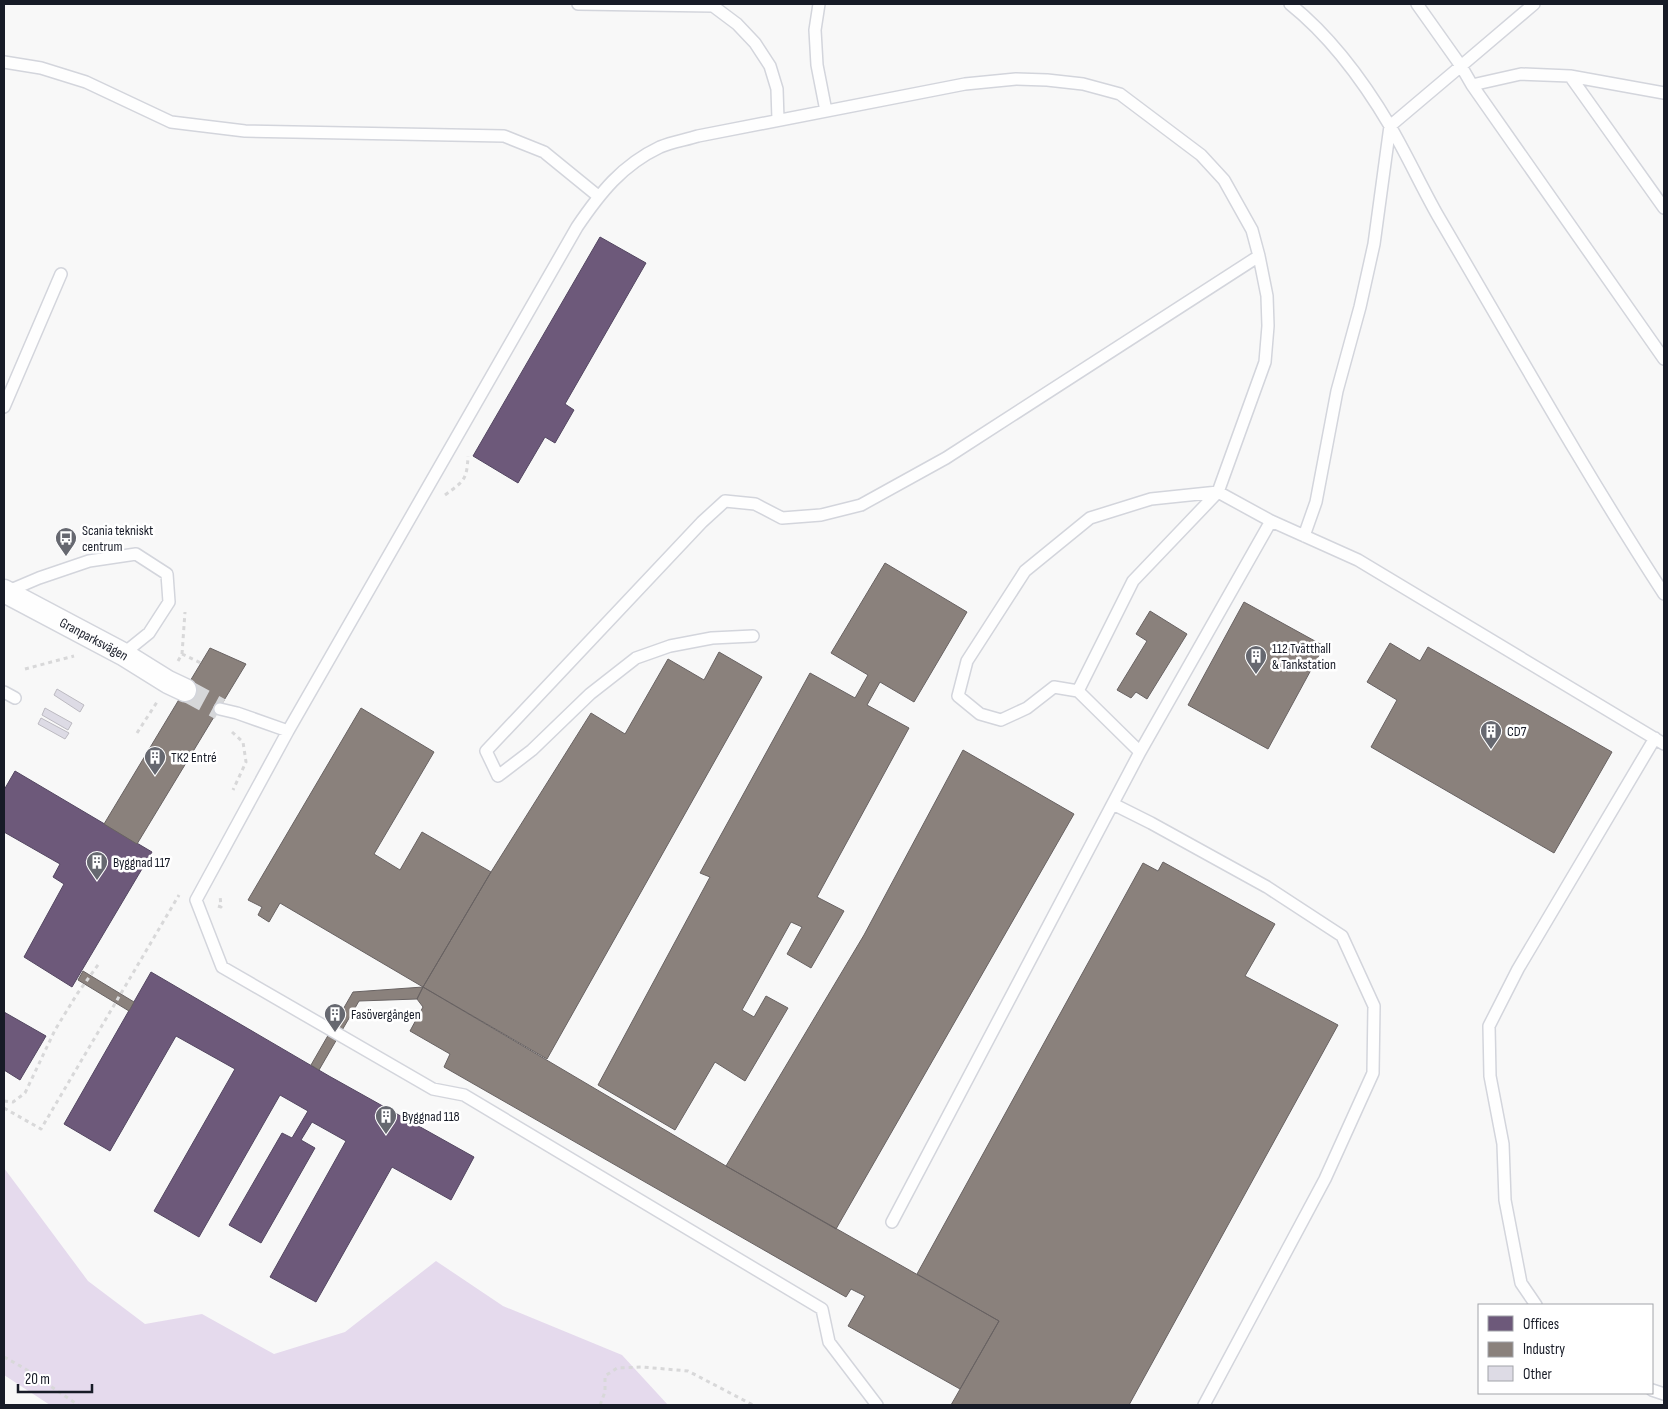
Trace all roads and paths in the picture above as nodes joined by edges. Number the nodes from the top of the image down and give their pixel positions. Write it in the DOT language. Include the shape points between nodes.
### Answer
graph roads {
  1 [pos="578,4"];
  2 [pos="819,4"];
  3 [pos="1290,4"];
  4 [pos="1418,4"];
  5 [pos="1534,4"];
  6 [pos="711,5"];
  7 [pos="4,62"];
  8 [pos="1461,66"];
  9 [pos="1570,76"];
  10 [pos="1472,85"];
  11 [pos="1664,93"];
  12 [pos="826,111"];
  13 [pos="778,120"];
  14 [pos="1390,126"];
  15 [pos="598,196"];
  16 [pos="1664,208"];
  17 [pos="1260,256"];
  18 [pos="61,274"];
  19 [pos="1664,359"];
  20 [pos="4,407"];
  21 [pos="1218,492"];
  22 [pos="1271,521"];
  23 [pos="1304,536"];
  24 [pos="5,592"];
  25 [pos="1664,594"];
  26 [pos="753,636"];
  27 [pos="65,652"];
  28 [pos="123,654"];
  29 [pos="74,656"];
  30 [pos="82,660"];
  31 [pos="25,669"];
  32 [pos="185,690"];
  33 [pos="1078,691"];
  34 [pos="4,692"];
  35 [pos="15,698"];
  36 [pos="159,700"];
  37 [pos="220,710"];
  38 [pos="230,730"];
  39 [pos="288,731"];
  40 [pos="137,733"];
  41 [pos="1660,741"];
  42 [pos="1140,752"];
  43 [pos="229,797"];
  44 [pos="1113,804"];
  45 [pos="182,887"];
  46 [pos="178,895"];
  47 [pos="100,962"];
  48 [pos="4,1101"];
  49 [pos="4,1108"];
  50 [pos="41,1129"];
  51 [pos="892,1222"];
  52 [pos="1535,1304"];
  53 [pos="4,1357"];
  54 [pos="78,1405"];
  55 [pos="600,1405"];
  56 [pos="753,1405"];
  57 [pos="877,1405"];
  58 [pos="1204,1405"];
  1 -- 6 [label="lane"];
  2 -- 12 [label="lane" via="815,30 817,65"];
  3 -- 14 [label="lane" via="1308,18 1355,74"];
  4 -- 8 [label="lane"];
  5 -- 8 [label="lane"];
  6 -- 13 [label="lane" via="737,24 770,66 777,89"];
  7 -- 15 [label="lane" via="41,68 86,82 171,122 245,131 504,136 544,152"];
  8 -- 10 [label="lane"];
  8 -- 14 [label="lane"];
  9 -- 10 [label="lane" via="1521,74"];
  9 -- 11 [label="lane"];
  9 -- 16 [label="lane"];
  10 -- 19 [label="lane"];
  12 -- 13 [label="lane"];
  12 -- 17 [label="lane" via="965,84 1016,79 1082,84 1120,94 1201,155 1224,180 1252,230"];
  13 -- 15 [label="lane" via="698,136 662,147 639,158"];
  14 -- 23 [label="lane" via="1374,244 1337,391 1316,502"];
  14 -- 25 [label="lane" via="1420,186 1615,519"];
  15 -- 39 [label="lane" via="576,227"];
  17 -- 21 [label="lane" via="1267,296 1265,362"];
  17 -- 26 [label="lane" via="946,458 861,505 821,515 782,518 755,504 726,501 702,522 486,751 498,776 532,750 590,694 636,658 670,646 712,638"];
  18 -- 20 [label="lane"];
  21 -- 22 [label="lane"];
  21 -- 33 [label="lane" via="1133,581"];
  21 -- 33 [label="lane" via="1150,499 1090,518 1026,570 967,661 958,696 980,714 1001,720 1027,708 1054,687"];
  22 -- 23 [label="lane"];
  22 -- 42 [label="lane"];
  23 -- 41 [label="lane" via="1358,560"];
  24 -- 28 [label="street, Granparksvägen"];
  24 -- 28 [label="lane" via="89,561 136,554 167,574 169,602 149,634"];
  27 -- 29 [label="path"];
  28 -- 32 [label="street, Granparksvägen"];
  29 -- 30 [label="path"];
  29 -- 31 [label="path"];
  33 -- 42 [label="lane"];
  34 -- 35 [label="lane"];
  36 -- 40 [label="path"];
  37 -- 39 [label="lane"];
  38 -- 43 [label="path" via="243,742 246,762"];
  39 -- 57 [label="lane" via="196,900 222,967 433,1089 464,1095 822,1308 829,1342"];
  41 -- 52 [label="lane" via="1518,968 1489,1026 1490,1076 1504,1144 1505,1200 1521,1282"];
  42 -- 44 [label="lane"];
  44 -- 51 [label="lane"];
  44 -- 58 [label="lane" via="1267,887 1342,936 1374,1006 1373,1073 1325,1179"];
  45 -- 46 [label="path"];
  47 -- 48 [label="path" via="55,1030 24,1093 13,1102"];
  49 -- 50 [label="path"];
  53 -- 54 [label="path"];
  55 -- 56 [label="path" via="606,1376 617,1368 642,1367 688,1371"];
}
